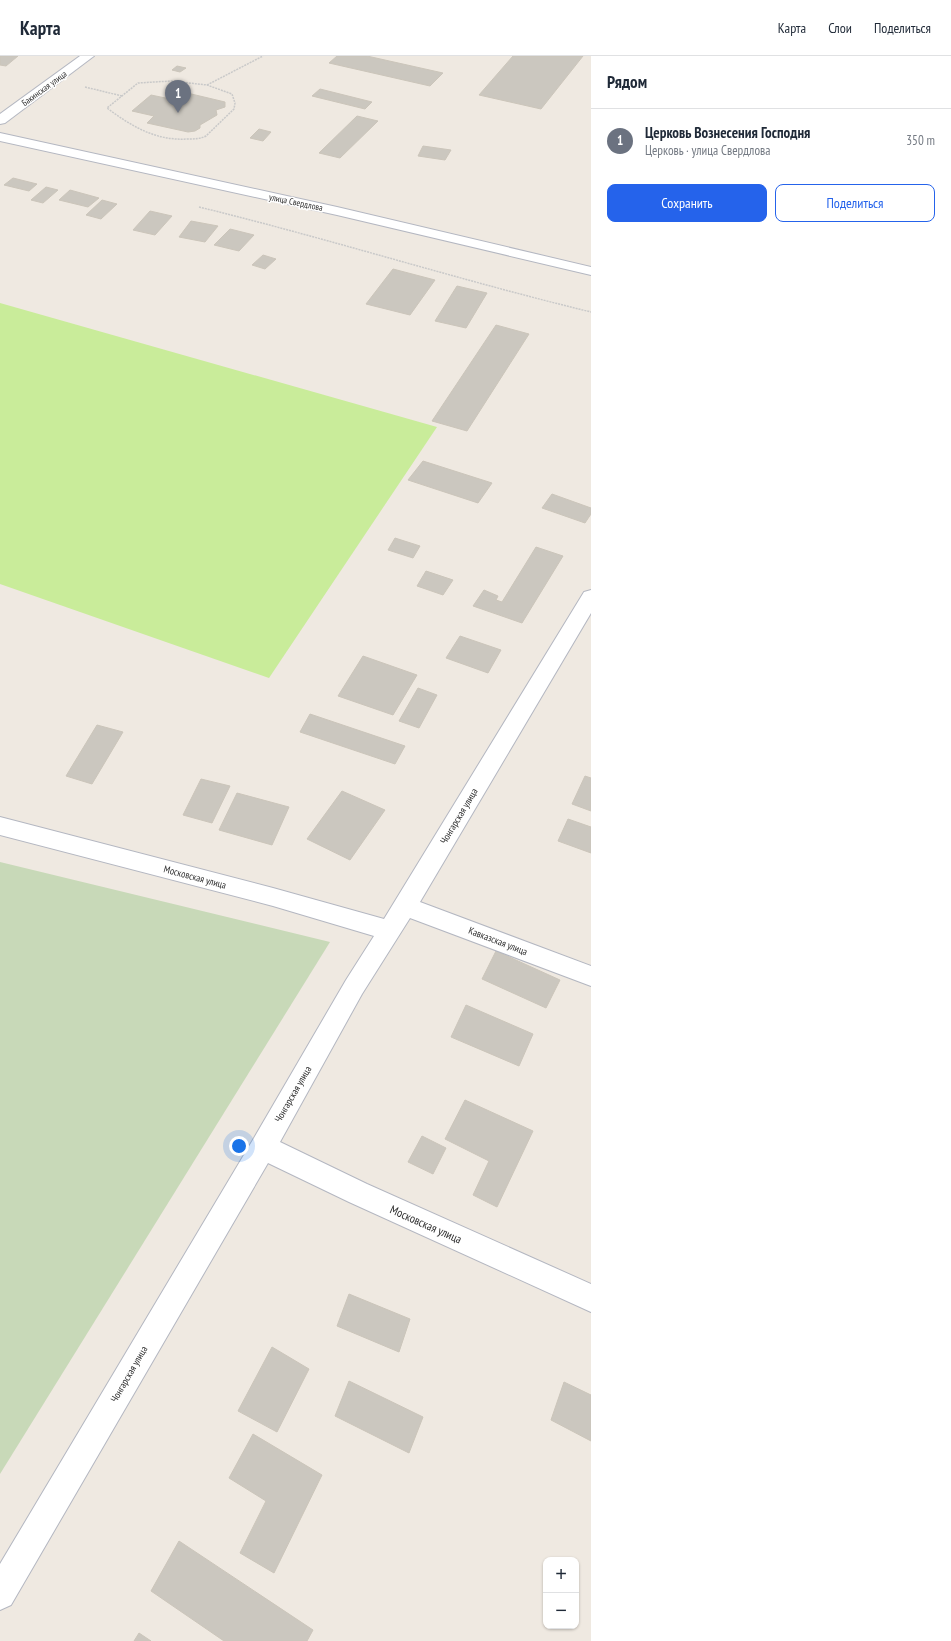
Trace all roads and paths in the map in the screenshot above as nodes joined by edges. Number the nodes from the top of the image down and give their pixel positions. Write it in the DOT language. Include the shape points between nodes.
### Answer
graph roads {
  1 [pos="88,56"];
  2 [pos="263,56"];
  3 [pos="54,80"];
  4 [pos="207,86"];
  5 [pos="122,96"];
  6 [pos="0,120"];
  7 [pos="0,137"];
  8 [pos="198,206"];
  9 [pos="591,271"];
  10 [pos="591,312"];
  11 [pos="591,597"];
  12 [pos="0,826"];
  13 [pos="405,906"];
  14 [pos="388,930"];
  15 [pos="591,976"];
  16 [pos="263,1147"];
  17 [pos="591,1298"];
  18 [pos="0,1594"];
  1 -- 3 [label="street, Бакинская улица"];
  2 -- 4 [label="path"];
  3 -- 5 [label="path"];
  3 -- 6 [label="street, Бакинская улица"];
  4 -- 5 [label="path" via="171,81 138,83"];
  4 -- 5 [label="path" via="232,94 236,102 234,111 203,137 181,140 158,138 124,121 107,108"];
  7 -- 9 [label="street, улица Свердлова" via="337,211"];
  8 -- 10 [label="path"];
  11 -- 13 [label="street, Чонгарская улица"];
  12 -- 14 [label="street, Московская улица" via="273,897"];
  13 -- 14 [label="street, Чонгарская улица"];
  13 -- 15 [label="street, Кавказская улица"];
  14 -- 16 [label="street, Чонгарская улица"];
  16 -- 17 [label="street, Московская улица" via="358,1193"];
  16 -- 18 [label="street, Чонгарская улица"];
}
